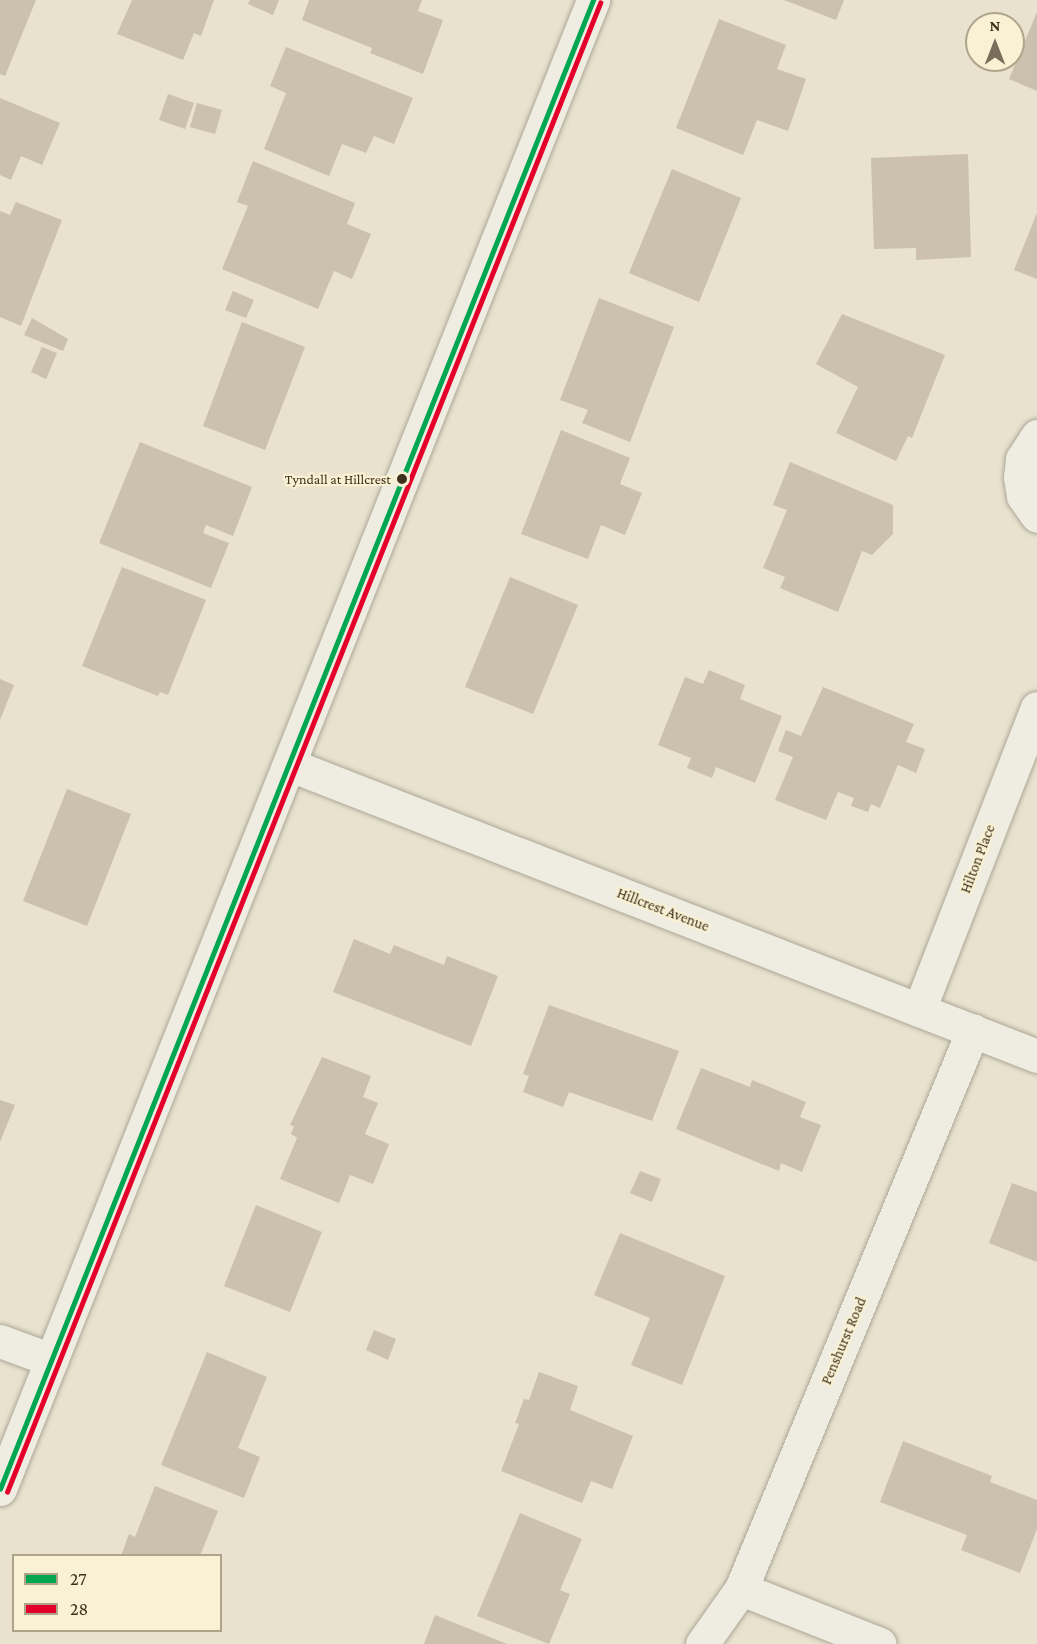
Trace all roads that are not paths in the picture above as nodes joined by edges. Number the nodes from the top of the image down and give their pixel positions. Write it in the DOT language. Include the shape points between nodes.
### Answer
graph roads {
  1 [pos="593,0"];
  2 [pos="1037,436"];
  3 [pos="1037,516"];
  4 [pos="1037,708"];
  5 [pos="290,765"];
  6 [pos="919,1010"];
  7 [pos="973,1030"];
  8 [pos="1037,1056"];
  9 [pos="0,1341"];
  10 [pos="52,1360"];
  11 [pos="0,1489"];
  12 [pos="741,1589"];
  13 [pos="702,1644"];
  14 [pos="880,1644"];
  1 -- 5 [label="street"];
  2 -- 3 [label="street" via="1022,459 1020,477 1023,496"];
  4 -- 6 [label="street, Hilton Place"];
  5 -- 6 [label="street, Hillcrest Avenue"];
  5 -- 10 [label="street"];
  6 -- 7 [label="street, Hillcrest Avenue"];
  7 -- 8 [label="street, Hillcrest Avenue"];
  7 -- 12 [label="street, Penshurst Road"];
  9 -- 10 [label="street"];
  10 -- 11 [label="street"];
  12 -- 13 [label="street, Penshurst Road"];
  12 -- 14 [label="street"];
}
